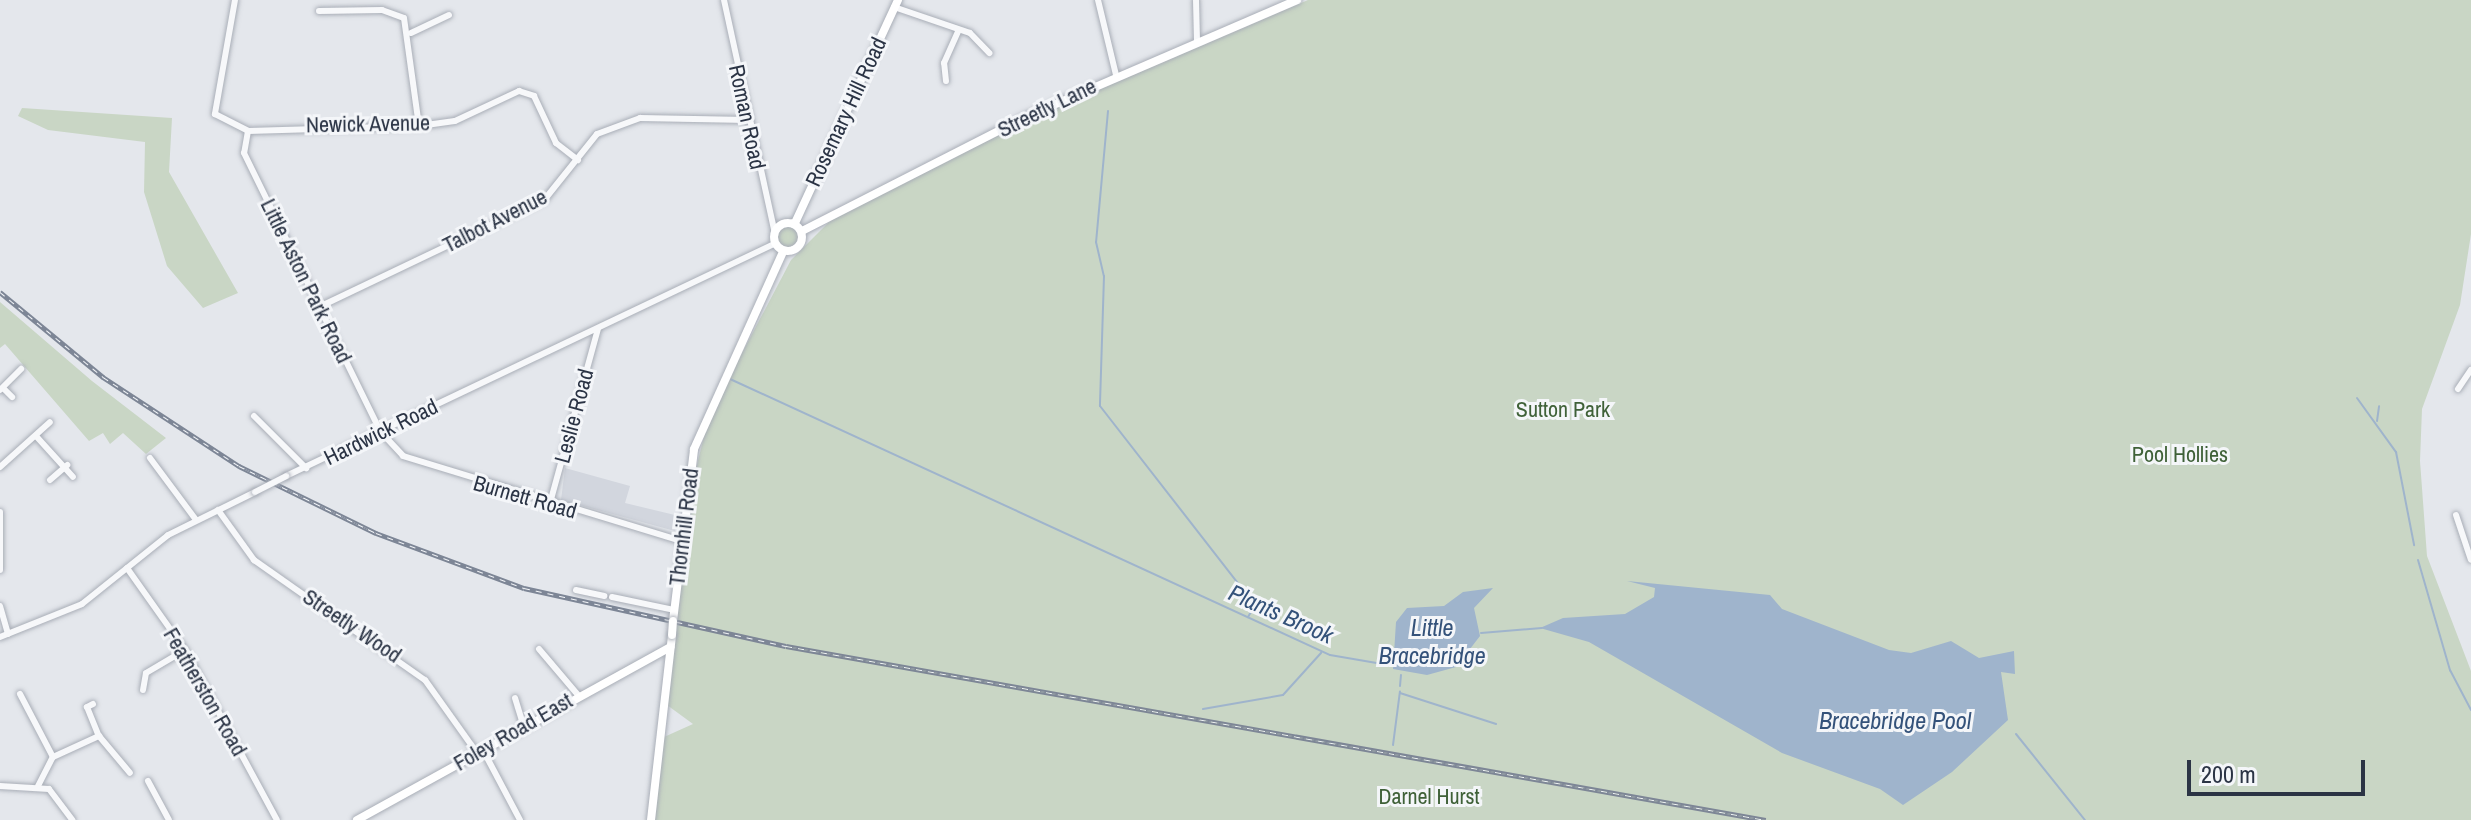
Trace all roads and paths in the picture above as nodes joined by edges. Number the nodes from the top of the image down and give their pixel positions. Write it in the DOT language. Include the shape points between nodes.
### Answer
graph roads {
  1 [pos="235,0"];
  2 [pos="724,0"];
  3 [pos="1098,0"];
  4 [pos="1196,0"];
  5 [pos="1297,0"];
  6 [pos="896,4"];
  7 [pos="319,11"];
  8 [pos="449,15"];
  9 [pos="958,32"];
  10 [pos="411,33"];
  11 [pos="1197,41"];
  12 [pos="989,53"];
  13 [pos="953,69"];
  14 [pos="943,70"];
  15 [pos="1116,75"];
  16 [pos="946,81"];
  17 [pos="748,120"];
  18 [pos="419,126"];
  19 [pos="248,131"];
  20 [pos="578,160"];
  21 [pos="795,223"];
  22 [pos="804,230"];
  23 [pos="775,233"];
  24 [pos="774,244"];
  25 [pos="783,252"];
  26 [pos="319,307"];
  27 [pos="598,329"];
  28 [pos="21,369"];
  29 [pos="2471,370"];
  30 [pos="2,389"];
  31 [pos="2458,389"];
  32 [pos="12,397"];
  33 [pos="254,416"];
  34 [pos="50,422"];
  35 [pos="380,431"];
  36 [pos="36,436"];
  37 [pos="150,458"];
  38 [pos="67,465"];
  39 [pos="0,467"];
  40 [pos="306,468"];
  41 [pos="73,477"];
  42 [pos="50,480"];
  43 [pos="550,503"];
  44 [pos="218,510"];
  45 [pos="0,512"];
  46 [pos="196,520"];
  47 [pos="2450,525"];
  48 [pos="681,541"];
  49 [pos="2471,560"];
  50 [pos="127,568"];
  51 [pos="0,570"];
  52 [pos="576,590"];
  53 [pos="0,606"];
  54 [pos="674,610"];
  55 [pos="8,634"];
  56 [pos="0,637"];
  57 [pos="670,647"];
  58 [pos="539,649"];
  59 [pos="185,650"];
  60 [pos="143,690"];
  61 [pos="20,694"];
  62 [pos="578,695"];
  63 [pos="515,698"];
  64 [pos="86,707"];
  65 [pos="524,727"];
  66 [pos="99,736"];
  67 [pos="480,752"];
  68 [pos="53,757"];
  69 [pos="118,780"];
  70 [pos="148,781"];
  71 [pos="38,786"];
  72 [pos="0,788"];
  73 [pos="72,820"];
  74 [pos="169,820"];
  75 [pos="277,820"];
  76 [pos="357,820"];
  77 [pos="520,820"];
  78 [pos="651,820"];
  1 -- 19 [label="street" via="215,114"];
  2 -- 17 [label="street, Roman Road"];
  3 -- 15 [label="street"];
  4 -- 11 [label="street"];
  5 -- 11 [label="main road, Streetly Lane"];
  6 -- 9 [label="street"];
  6 -- 21 [label="main road, Rosemary Hill Road"];
  7 -- 10 [label="street" via="390,11"];
  8 -- 10 [label="street"];
  9 -- 12 [label="street" via="988,44"];
  9 -- 14 [label="street"];
  10 -- 18 [label="street"];
  11 -- 15 [label="main road, Streetly Lane"];
  13 -- 14 [label="street"];
  14 -- 16 [label="street"];
  15 -- 22 [label="main road, Streetly Lane"];
  17 -- 20 [label="street, Talbot Avenue" via="640,118 597,134"];
  17 -- 23 [label="street, Roman Road"];
  18 -- 19 [label="street, Newick Avenue"];
  18 -- 20 [label="street, Newick Avenue" via="455,121 519,91 534,96 556,143"];
  19 -- 26 [label="street, Little Aston Park Road" via="244,153"];
  20 -- 26 [label="street, Talbot Avenue" via="545,199"];
  21 -- 22 [label="main road"];
  21 -- 23 [label="main road"];
  22 -- 25 [label="main road, Streetly Lane" via="801,242"];
  23 -- 24 [label="main road"];
  24 -- 25 [label="main road"];
  24 -- 27 [label="street, Hardwick Road"];
  25 -- 48 [label="main road, Thornhill Road" via="698,434"];
  26 -- 35 [label="street, Little Aston Park Road"];
  27 -- 35 [label="street, Hardwick Road"];
  27 -- 43 [label="street, Leslie Road"];
  28 -- 30 [label="street"];
  29 -- 31 [label="street"];
  30 -- 32 [label="street"];
  33 -- 40 [label="street"];
  34 -- 36 [label="street"];
  35 -- 40 [label="street, Hardwick Road"];
  35 -- 43 [label="street, Burnett Road" via="403,456 445,474"];
  36 -- 38 [label="street"];
  36 -- 39 [label="street"];
  37 -- 46 [label="street"];
  38 -- 41 [label="street"];
  38 -- 42 [label="street"];
  40 -- 44 [label="street, Hardwick Road, bridge"];
  43 -- 48 [label="street, Burnett Road"];
  44 -- 46 [label="street, Hardwick Road"];
  44 -- 67 [label="street, Streetly Wood" via="254,560 425,680"];
  45 -- 51 [label="street"];
  46 -- 50 [label="street, Hardwick Road"];
  47 -- 49 [label="street" via="2457,519"];
  48 -- 54 [label="main road, Thornhill Road"];
  50 -- 55 [label="street, Hardwick Road" via="82,604"];
  50 -- 59 [label="street, Featherston Road"];
  52 -- 54 [label="street"];
  53 -- 55 [label="street"];
  54 -- 57 [label="main road, Thornhill Road, bridge"];
  55 -- 56 [label="street, Hardwick Road"];
  57 -- 62 [label="main road, Foley Road East"];
  57 -- 78 [label="main road, Thornhill Road"];
  58 -- 62 [label="street"];
  59 -- 60 [label="street" via="146,673"];
  59 -- 75 [label="street, Featherston Road"];
  61 -- 68 [label="street"];
  62 -- 65 [label="main road, Foley Road East"];
  63 -- 65 [label="street"];
  64 -- 66 [label="street"];
  65 -- 67 [label="main road, Foley Road East"];
  66 -- 68 [label="street"];
  66 -- 69 [label="street" via="128,774"];
  67 -- 76 [label="main road, Foley Road East"];
  67 -- 77 [label="street, Streetly Wood"];
  68 -- 71 [label="street"];
  70 -- 74 [label="street"];
  71 -- 72 [label="street"];
  71 -- 73 [label="street" via="60,799"];
}
